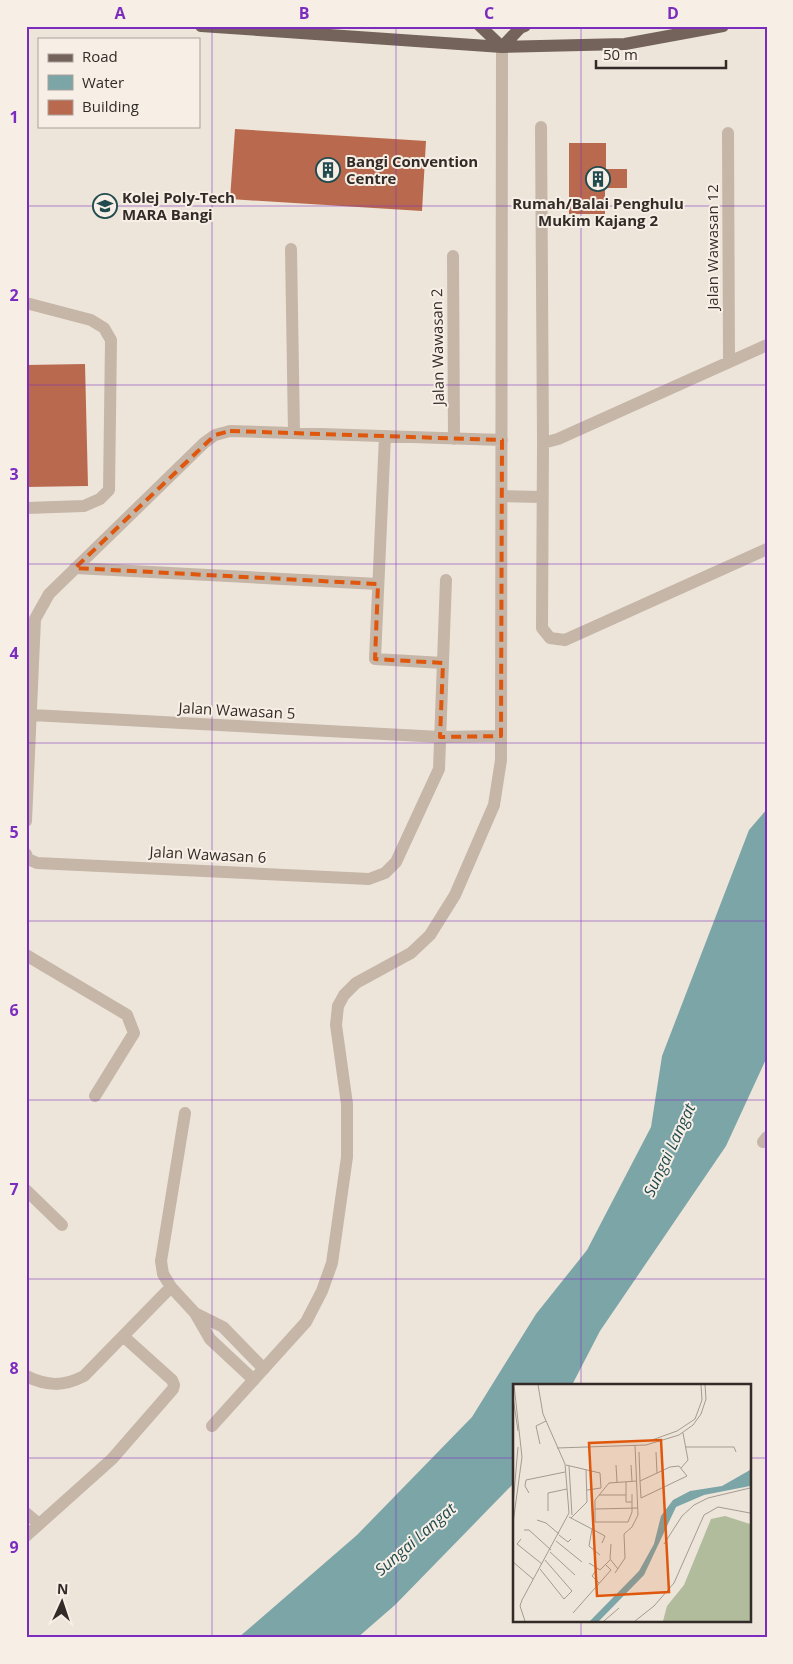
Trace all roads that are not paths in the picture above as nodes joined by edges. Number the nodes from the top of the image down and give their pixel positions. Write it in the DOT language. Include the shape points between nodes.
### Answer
graph roads {
  1 [pos="202,26"];
  2 [pos="480,26"];
  3 [pos="524,26"];
  4 [pos="723,26"];
  5 [pos="502,47"];
  6 [pos="541,126"];
  7 [pos="728,133"];
  8 [pos="291,249"];
  9 [pos="453,256"];
  10 [pos="26,303"];
  11 [pos="767,345"];
  12 [pos="729,362"];
  13 [pos="294,433"];
  14 [pos="385,436"];
  15 [pos="454,438"];
  16 [pos="502,440"];
  17 [pos="543,444"];
  18 [pos="502,496"];
  19 [pos="542,497"];
  20 [pos="26,508"];
  21 [pos="767,549"];
  22 [pos="76,568"];
  23 [pos="446,580"];
  24 [pos="378,584"];
  25 [pos="443,663"];
  26 [pos="32,715"];
  27 [pos="502,736"];
  28 [pos="440,737"];
  29 [pos="27,807"];
  30 [pos="26,821"];
  31 [pos="27,856"];
  32 [pos="26,955"];
  33 [pos="95,1096"];
  34 [pos="184,1113"];
  35 [pos="26,1190"];
  36 [pos="62,1225"];
  37 [pos="171,1287"];
  38 [pos="195,1313"];
  39 [pos="123,1336"];
  40 [pos="264,1369"];
  41 [pos="26,1376"];
  42 [pos="254,1380"];
  43 [pos="212,1426"];
  44 [pos="26,1512"];
  45 [pos="39,1524"];
  46 [pos="26,1536"];
  1 -- 5 [label="main road"];
  2 -- 5 [label="main road"];
  3 -- 5 [label="main road"];
  4 -- 5 [label="main road" via="625,44"];
  5 -- 16 [label="street"];
  6 -- 17 [label="street"];
  7 -- 12 [label="street, Jalan Wawasan 12"];
  8 -- 13 [label="street"];
  9 -- 15 [label="street, Jalan Wawasan 2"];
  10 -- 20 [label="street" via="91,320 104,328 111,340 109,490 100,499 84,506"];
  11 -- 12 [label="street"];
  12 -- 17 [label="street"];
  13 -- 14 [label="street"];
  13 -- 22 [label="street" via="230,431 215,435"];
  14 -- 15 [label="street"];
  14 -- 24 [label="street"];
  15 -- 16 [label="street"];
  16 -- 18 [label="street"];
  17 -- 19 [label="street"];
  18 -- 19 [label="street"];
  18 -- 27 [label="street"];
  19 -- 21 [label="street" via="542,628 550,638 565,640"];
  22 -- 24 [label="street"];
  22 -- 26 [label="street" via="49,594 35,619"];
  23 -- 25 [label="street"];
  24 -- 25 [label="street" via="375,659"];
  25 -- 28 [label="street"];
  26 -- 28 [label="street, Jalan Wawasan 5"];
  26 -- 29 [label="street"];
  27 -- 28 [label="street, Jalan Wawasan 5"];
  27 -- 40 [label="street" via="494,805 455,895 430,935 411,953 356,983 338,1006 336,1026 346,1104 347,1157 332,1263 306,1322"];
  28 -- 31 [label="street, Jalan Wawasan 6" via="439,769 396,862 385,873 369,879 37,863"];
  29 -- 30 [label="street"];
  32 -- 33 [label="street" via="127,1014 134,1033"];
  34 -- 37 [label="street" via="161,1260 163,1274"];
  35 -- 36 [label="street"];
  37 -- 38 [label="street"];
  37 -- 39 [label="street"];
  38 -- 40 [label="street" via="223,1327"];
  38 -- 42 [label="street" via="210,1339"];
  39 -- 41 [label="street" via="93,1368 71,1383 57,1384"];
  39 -- 45 [label="street" via="172,1380 173,1389 112,1459"];
  40 -- 42 [label="street"];
  42 -- 43 [label="street"];
  44 -- 45 [label="street"];
  45 -- 46 [label="street"];
}
